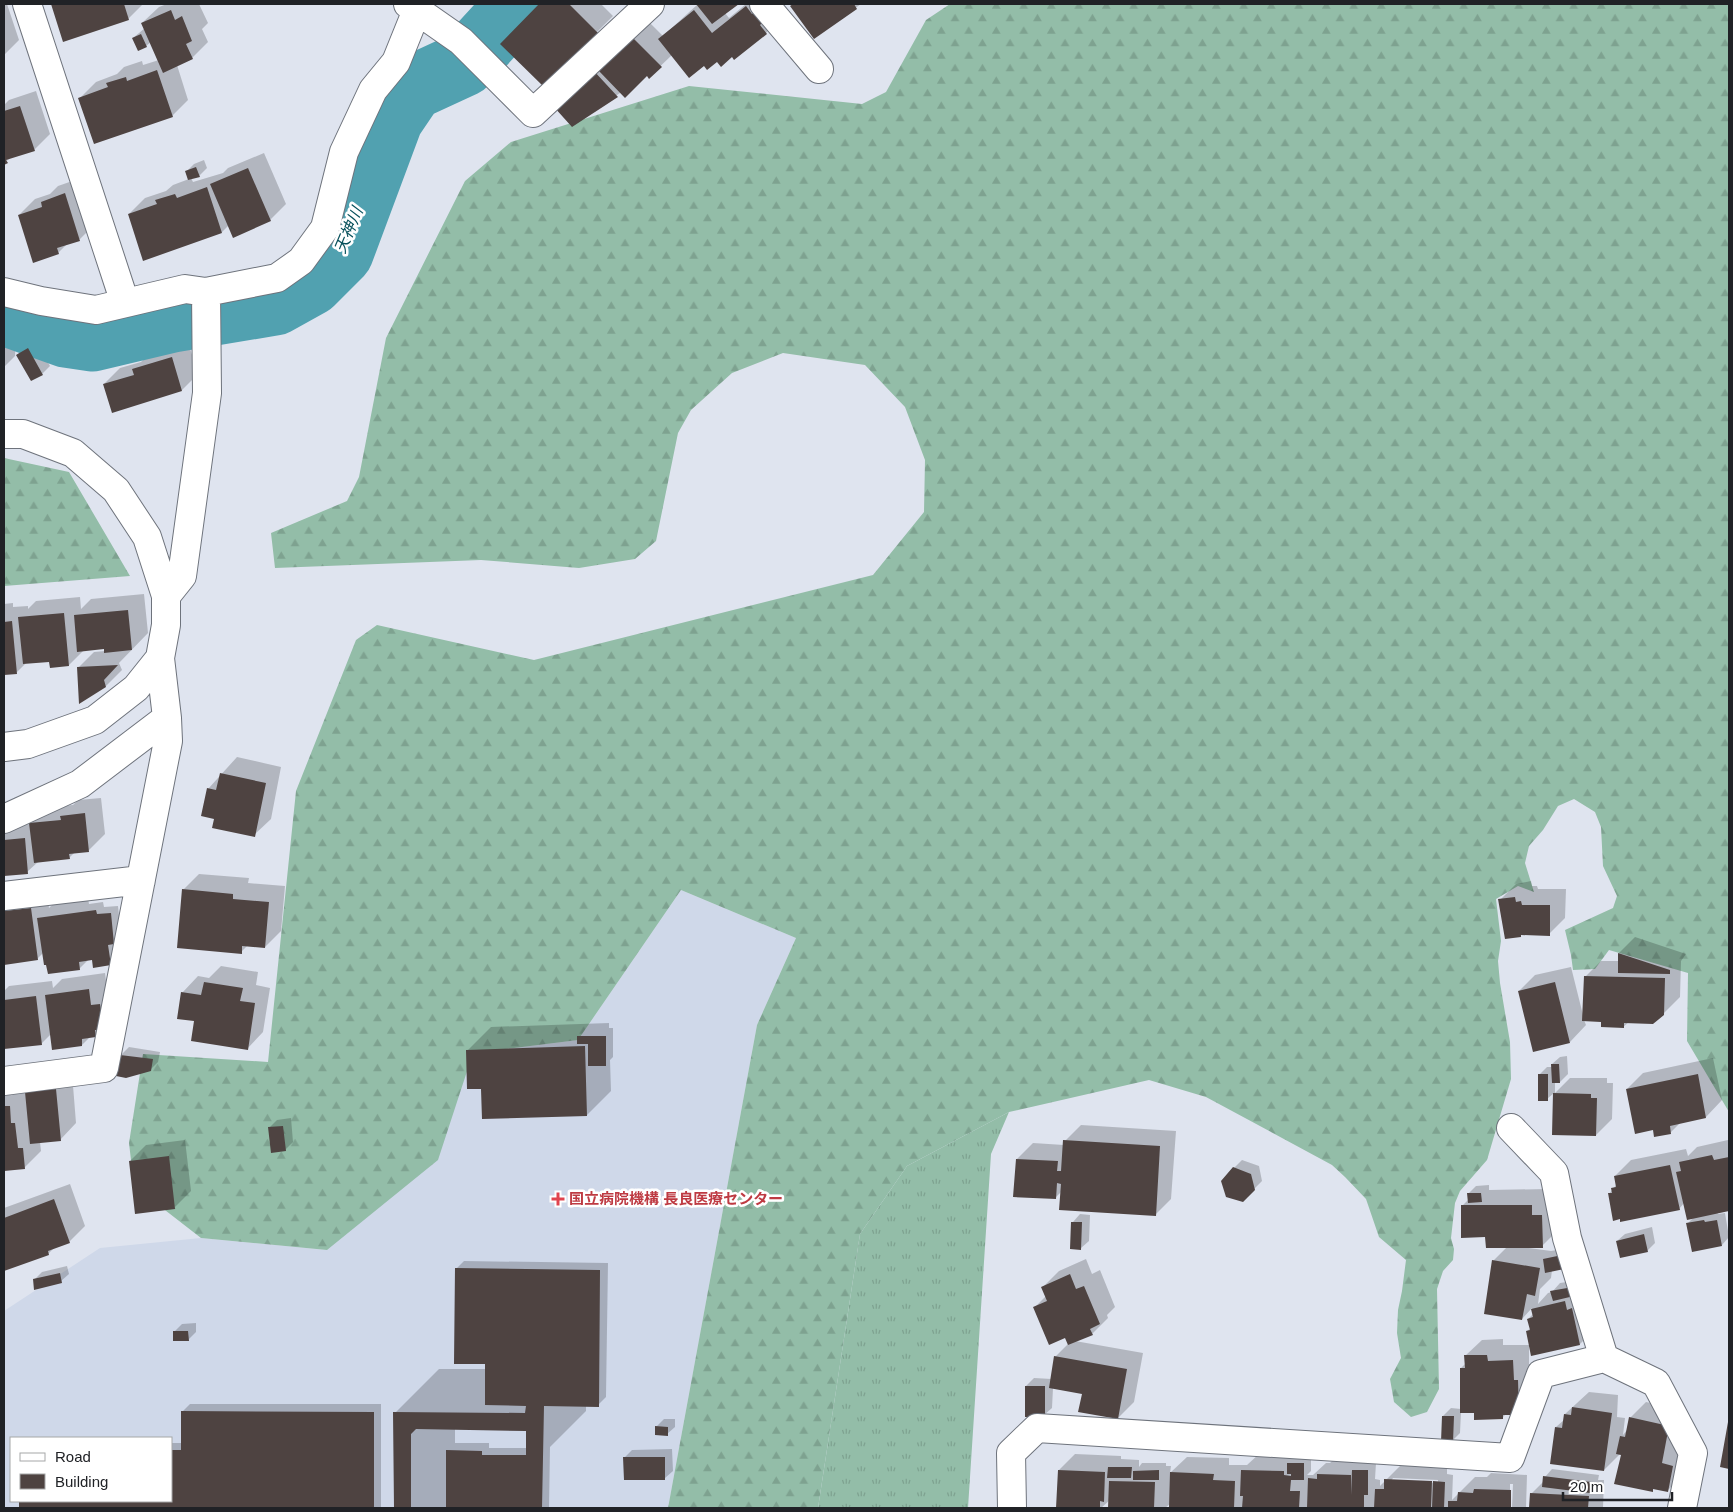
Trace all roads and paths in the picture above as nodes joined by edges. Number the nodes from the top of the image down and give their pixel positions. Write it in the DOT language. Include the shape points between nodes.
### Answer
graph roads {
  1 [pos="27,4"];
  2 [pos="650,4"];
  3 [pos="764,4"];
  4 [pos="414,6"];
  5 [pos="819,69"];
  6 [pos="4,292"];
  7 [pos="125,303"];
  8 [pos="206,309"];
  9 [pos="4,434"];
  10 [pos="166,596"];
  11 [pos="160,658"];
  12 [pos="167,718"];
  13 [pos="4,747"];
  14 [pos="4,818"];
  15 [pos="140,880"];
  16 [pos="4,896"];
  17 [pos="4,1081"];
  18 [pos="1511,1128"];
  19 [pos="1604,1358"];
  20 [pos="1012,1508"];
  21 [pos="1682,1508"];
  1 -- 7 [label="street"];
  2 -- 4 [label="street" via="533,113 461,41"];
  3 -- 5 [label="street"];
  4 -- 8 [label="street" via="396,62 372,90 344,152 325,228 301,261 277,278"];
  6 -- 7 [label="street" via="96,310"];
  7 -- 8 [label="street" via="184,289"];
  8 -- 10 [label="street" via="207,393 182,576"];
  9 -- 10 [label="street" via="23,434 73,453 116,490 148,537"];
  10 -- 11 [label="street" via="166,626"];
  11 -- 12 [label="street"];
  11 -- 13 [label="street" via="136,688 94,720 28,744"];
  12 -- 14 [label="street" via="80,784"];
  12 -- 15 [label="street" via="168,741"];
  15 -- 16 [label="street"];
  15 -- 17 [label="street" via="104,1068"];
  18 -- 19 [label="street" via="1554,1173 1567,1238"];
  19 -- 20 [label="street" via="1541,1374 1510,1458 1037,1428 1011,1453"];
  19 -- 21 [label="street" via="1656,1384 1693,1453"];
}
